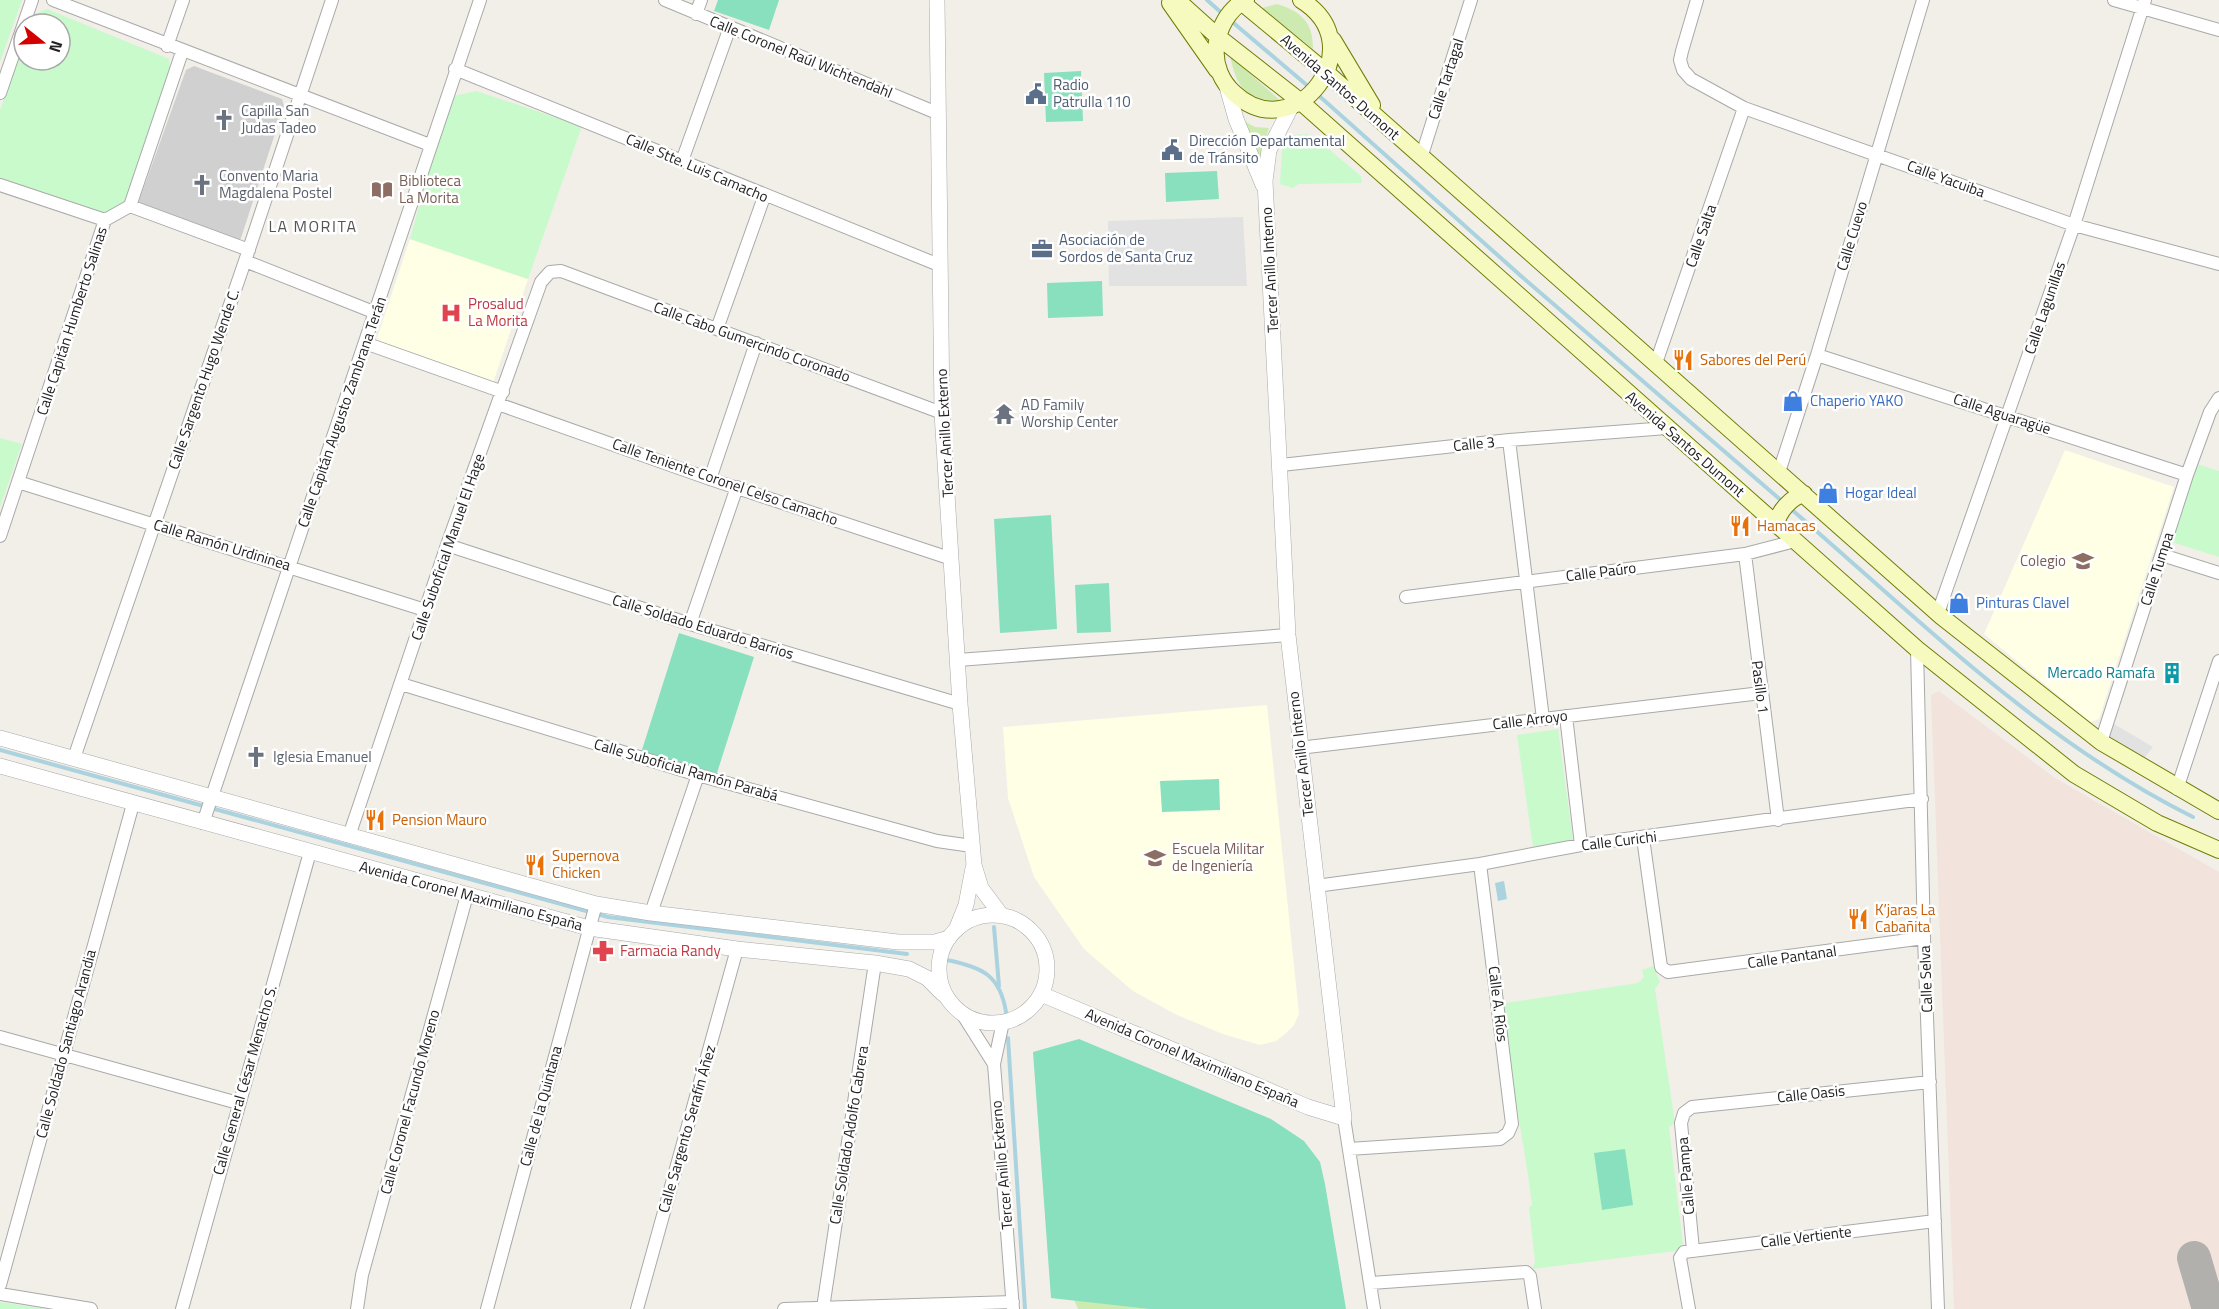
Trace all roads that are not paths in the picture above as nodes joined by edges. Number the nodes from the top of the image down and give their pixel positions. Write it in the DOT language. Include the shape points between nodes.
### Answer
graph roads {
  1 [pos="32,0"];
  2 [pos="52,0"];
  3 [pos="183,0"];
  4 [pos="332,0"];
  5 [pos="480,0"];
  6 [pos="665,0"];
  7 [pos="701,0"];
  8 [pos="938,0"];
  9 [pos="1167,0"];
  10 [pos="1177,0"];
  11 [pos="1472,0"];
  12 [pos="1697,0"];
  13 [pos="1923,0"];
  14 [pos="2114,0"];
  15 [pos="1306,2"];
  16 [pos="1240,3"];
  17 [pos="2143,4"];
  18 [pos="696,14"];
  19 [pos="730,27"];
  20 [pos="1326,27"];
  21 [pos="2219,30"];
  22 [pos="1219,32"];
  23 [pos="167,46"];
  24 [pos="182,52"];
  25 [pos="455,69"];
  26 [pos="1325,78"];
  27 [pos="1225,82"];
  28 [pos="0,93"];
  29 [pos="299,93"];
  30 [pos="1300,102"];
  31 [pos="1744,108"];
  32 [pos="937,113"];
  33 [pos="1388,128"];
  34 [pos="430,145"];
  35 [pos="1877,154"];
  36 [pos="1421,158"];
  37 [pos="682,161"];
  38 [pos="0,185"];
  39 [pos="1267,196"];
  40 [pos="764,197"];
  41 [pos="130,207"];
  42 [pos="105,220"];
  43 [pos="2074,225"];
  44 [pos="247,256"];
  45 [pos="2219,264"];
  46 [pos="939,265"];
  47 [pos="561,271"];
  48 [pos="376,313"];
  49 [pos="717,329"];
  50 [pos="365,343"];
  51 [pos="756,343"];
  52 [pos="1817,355"];
  53 [pos="1656,363"];
  54 [pos="500,398"];
  55 [pos="2219,398"];
  56 [pos="942,413"];
  57 [pos="2007,416"];
  58 [pos="1667,428"];
  59 [pos="1509,440"];
  60 [pos="1281,465"];
  61 [pos="1779,472"];
  62 [pos="2187,475"];
  63 [pos="710,479"];
  64 [pos="18,482"];
  65 [pos="737,487"];
  66 [pos="1799,496"];
  67 [pos="1777,519"];
  68 [pos="153,525"];
  69 [pos="0,536"];
  70 [pos="1795,541"];
  71 [pos="447,545"];
  72 [pos="1745,554"];
  73 [pos="2162,555"];
  74 [pos="952,559"];
  75 [pos="290,565"];
  76 [pos="2219,573"];
  77 [pos="1525,581"];
  78 [pos="1406,597"];
  79 [pos="425,610"];
  80 [pos="1938,613"];
  81 [pos="690,624"];
  82 [pos="1288,635"];
  83 [pos="1917,649"];
  84 [pos="958,660"];
  85 [pos="2219,661"];
  86 [pos="401,684"];
  87 [pos="1761,693"];
  88 [pos="960,704"];
  89 [pos="1566,716"];
  90 [pos="1542,719"];
  91 [pos="0,738"];
  92 [pos="2101,742"];
  93 [pos="1299,748"];
  94 [pos="74,758"];
  95 [pos="0,766"];
  96 [pos="698,775"];
  97 [pos="2177,789"];
  98 [pos="212,799"];
  99 [pos="1922,799"];
  100 [pos="133,804"];
  101 [pos="2219,811"];
  102 [pos="205,818"];
  103 [pos="1778,820"];
  104 [pos="349,836"];
  105 [pos="2187,837"];
  106 [pos="1642,838"];
  107 [pos="2219,843"];
  108 [pos="1581,845"];
  109 [pos="972,846"];
  110 [pos="2219,850"];
  111 [pos="310,852"];
  112 [pos="1480,864"];
  113 [pos="974,865"];
  114 [pos="1316,886"];
  115 [pos="467,896"];
  116 [pos="651,913"];
  117 [pos="593,915"];
  118 [pos="1002,916"];
  119 [pos="952,934"];
  120 [pos="1924,938"];
  121 [pos="737,949"];
  122 [pos="875,963"];
  123 [pos="943,994"];
  124 [pos="1041,994"];
  125 [pos="963,1015"];
  126 [pos="1003,1022"];
  127 [pos="0,1037"];
  128 [pos="63,1054"];
  129 [pos="994,1064"];
  130 [pos="1930,1082"];
  131 [pos="238,1103"];
  132 [pos="1692,1107"];
  133 [pos="1344,1119"];
  134 [pos="1349,1149"];
  135 [pos="1935,1221"];
  136 [pos="1693,1250"];
  137 [pos="1371,1283"];
  138 [pos="0,1285"];
  139 [pos="0,1294"];
  140 [pos="1013,1306"];
  141 [pos="823,1308"];
  142 [pos="92,1309"];
  143 [pos="182,1309"];
  144 [pos="357,1309"];
  145 [pos="487,1309"];
  146 [pos="637,1309"];
  147 [pos="784,1309"];
  148 [pos="1374,1309"];
  149 [pos="1535,1309"];
  150 [pos="1689,1309"];
  151 [pos="1938,1309"];
  1 -- 28 [label="street"];
  2 -- 23 [label="street"];
  3 -- 23 [label="street"];
  4 -- 29 [label="street, Calle Sargento Hugo Wende C."];
  5 -- 25 [label="street, Calle Capitán Augusto Zambrana Terán"];
  6 -- 18 [label="street, Calle Coronel Raúl Wichtendahl"];
  7 -- 18 [label="street"];
  8 -- 32 [label="street, Tercer Anillo Externo"];
  9 -- 27 [label="main road"];
  10 -- 22 [label="main road, Avenida Santos Dumont"];
  11 -- 36 [label="street, Calle Tartagal"];
  12 -- 31 [label="street, Calle Yacuiba" via="1680,60 1683,70 1691,80"];
  13 -- 35 [label="street, Calle Cuevo"];
  14 -- 17 [label="street"];
  15 -- 20 [label="main road"];
  16 -- 22 [label="main road"];
  16 -- 26 [label="main road, Avenida Santos Dumont"];
  17 -- 21 [label="street"];
  17 -- 43 [label="street, Calle Lagunillas"];
  18 -- 19 [label="street, Calle Coronel Raúl Wichtendahl"];
  19 -- 32 [label="street, Calle Coronel Raúl Wichtendahl"];
  19 -- 37 [label="street"];
  20 -- 26 [label="main road" via="1331,42"];
  20 -- 33 [label="main road" via="1344,63"];
  22 -- 27 [label="main road" via="1215,54"];
  22 -- 30 [label="main road, Avenida Santos Dumont"];
  23 -- 24 [label="street"];
  24 -- 29 [label="street"];
  24 -- 41 [label="street"];
  25 -- 34 [label="street, Calle Capitán Augusto Zambrana Terán"];
  25 -- 37 [label="street, Calle Stte. Luis Camacho"];
  26 -- 30 [label="main road"];
  26 -- 33 [label="main road, Avenida Santos Dumont"];
  27 -- 30 [label="main road" via="1240,99 1256,107 1274,109"];
  27 -- 39 [label="street, Tercer Anillo Interno"];
  29 -- 34 [label="street"];
  29 -- 44 [label="street, Calle Sargento Hugo Wende C."];
  30 -- 39 [label="street, Tercer Anillo Interno" via="1269,150"];
  30 -- 58 [label="main road, Avenida Santos Dumont"];
  31 -- 35 [label="street, Calle Yacuiba"];
  31 -- 53 [label="street, Calle Salta"];
  32 -- 46 [label="street, Tercer Anillo Externo"];
  33 -- 36 [label="main road, Avenida Santos Dumont"];
  34 -- 48 [label="street, Calle Capitán Augusto Zambrana Terán"];
  35 -- 43 [label="street, Calle Yacuiba"];
  35 -- 52 [label="street, Calle Cuevo"];
  36 -- 53 [label="main road, Avenida Santos Dumont"];
  37 -- 40 [label="street, Calle Stte. Luis Camacho"];
  38 -- 42 [label="street"];
  39 -- 60 [label="street, Tercer Anillo Interno"];
  40 -- 46 [label="street, Calle Stte. Luis Camacho"];
  40 -- 49 [label="street"];
  41 -- 42 [label="street, Calle Capitán Humberto Salinas"];
  41 -- 44 [label="street"];
  42 -- 64 [label="street, Calle Capitán Humberto Salinas"];
  43 -- 45 [label="street, Calle Yacuiba"];
  43 -- 57 [label="street, Calle Lagunillas"];
  44 -- 48 [label="street"];
  44 -- 68 [label="street, Calle Sargento Hugo Wende C."];
  46 -- 56 [label="street, Tercer Anillo Externo"];
  47 -- 49 [label="street, Calle Cabo Gumercindo Coronado"];
  47 -- 54 [label="street, Calle Suboficial Manuel El Hage" via="550,272 541,282"];
  48 -- 50 [label="street, Calle Capitán Augusto Zambrana Terán"];
  49 -- 51 [label="street, Calle Cabo Gumercindo Coronado"];
  50 -- 54 [label="street, Calle Teniente Coronel Celso Camacho"];
  50 -- 75 [label="street, Calle Capitán Augusto Zambrana Terán"];
  51 -- 56 [label="street, Calle Cabo Gumercindo Coronado"];
  51 -- 63 [label="street"];
  52 -- 57 [label="street, Calle Aguaragüe"];
  52 -- 61 [label="street, Calle Cuevo"];
  53 -- 61 [label="main road, Avenida Santos Dumont"];
  54 -- 63 [label="street, Calle Teniente Coronel Celso Camacho"];
  54 -- 71 [label="street, Calle Suboficial Manuel El Hage"];
  55 -- 62 [label="street, Calle Tumpa"];
  56 -- 74 [label="street, Tercer Anillo Externo"];
  57 -- 62 [label="street, Calle Aguaragüe"];
  57 -- 80 [label="street, Calle Lagunillas"];
  58 -- 59 [label="street, Calle 3"];
  58 -- 67 [label="main road, Avenida Santos Dumont"];
  59 -- 60 [label="street, Calle 3"];
  59 -- 77 [label="street"];
  60 -- 82 [label="street, Tercer Anillo Interno"];
  61 -- 66 [label="main road, Avenida Santos Dumont"];
  62 -- 73 [label="street, Calle Tumpa"];
  63 -- 65 [label="street, Calle Teniente Coronel Celso Camacho"];
  64 -- 68 [label="street, Calle Ramón Urdininea"];
  64 -- 69 [label="street, Calle Capitán Humberto Salinas"];
  65 -- 74 [label="street, Calle Teniente Coronel Celso Camacho"];
  65 -- 81 [label="street"];
  66 -- 67 [label="main road"];
  66 -- 80 [label="main road, Avenida Santos Dumont"];
  67 -- 70 [label="main road, Avenida Santos Dumont"];
  68 -- 75 [label="street, Calle Ramón Urdininea"];
  68 -- 94 [label="street, Calle Sargento Hugo Wende C."];
  70 -- 72 [label="street, Calle Paúro"];
  70 -- 83 [label="main road, Avenida Santos Dumont"];
  71 -- 79 [label="street, Calle Suboficial Manuel El Hage"];
  71 -- 81 [label="street, Calle Soldado Eduardo Barrios"];
  72 -- 77 [label="street, Calle Paúro"];
  72 -- 87 [label="street, Pasillo 1"];
  73 -- 76 [label="street"];
  73 -- 92 [label="street, Calle Tumpa"];
  74 -- 84 [label="street, Tercer Anillo Externo"];
  75 -- 79 [label="street, Calle Ramón Urdininea"];
  75 -- 98 [label="street, Calle Capitán Augusto Zambrana Terán"];
  77 -- 78 [label="street, Calle Paúro"];
  77 -- 90 [label="street"];
  79 -- 86 [label="street, Calle Suboficial Manuel El Hage"];
  80 -- 92 [label="main road, Avenida Santos Dumont"];
  81 -- 88 [label="street, Calle Soldado Eduardo Barrios"];
  82 -- 84 [label="street"];
  82 -- 93 [label="street, Tercer Anillo Interno"];
  83 -- 99 [label="street, Calle Selva"];
  83 -- 105 [label="main road, Avenida Santos Dumont" via="2074,774"];
  84 -- 88 [label="street, Tercer Anillo Externo"];
  85 -- 97 [label="street"];
  86 -- 96 [label="street, Calle Suboficial Ramón Parabá"];
  86 -- 104 [label="street, Calle Suboficial Manuel El Hage"];
  87 -- 89 [label="street, Calle Arroyo"];
  87 -- 103 [label="street, Pasillo 1"];
  88 -- 109 [label="street, Tercer Anillo Externo"];
  89 -- 90 [label="street, Calle Arroyo"];
  89 -- 108 [label="street"];
  90 -- 93 [label="street, Calle Arroyo"];
  91 -- 94 [label="street, Avenida Coronel Maximiliano España"];
  92 -- 97 [label="main road, Avenida Santos Dumont"];
  93 -- 114 [label="street, Tercer Anillo Interno"];
  94 -- 98 [label="street, Avenida Coronel Maximiliano España"];
  95 -- 100 [label="street, Avenida Coronel Maximiliano España"];
  96 -- 109 [label="street, Calle Suboficial Ramón Parabá" via="937,841"];
  96 -- 116 [label="street"];
  97 -- 101 [label="main road, Avenida Santos Dumont"];
  98 -- 102 [label="street, Calle Capitán Augusto Zambrana Terán"];
  98 -- 104 [label="street, Avenida Coronel Maximiliano España"];
  99 -- 103 [label="street, Calle Curichi"];
  99 -- 120 [label="street, Calle Selva"];
  100 -- 102 [label="street, Avenida Coronel Maximiliano España"];
  100 -- 128 [label="street, Calle Soldado Santiago Arandia"];
  102 -- 111 [label="street, Avenida Coronel Maximiliano España"];
  103 -- 106 [label="street, Calle Curichi"];
  104 -- 117 [label="street, Avenida Coronel Maximiliano España"];
  105 -- 107 [label="main road" via="2202,836"];
  105 -- 110 [label="main road, Avenida Santos Dumont"];
  106 -- 108 [label="street, Calle Curichi"];
  106 -- 120 [label="street, Calle Pantanal" via="1661,967 1668,972"];
  108 -- 112 [label="street, Calle Curichi"];
  109 -- 113 [label="street, Tercer Anillo Externo"];
  111 -- 115 [label="street, Avenida Coronel Maximiliano España"];
  111 -- 131 [label="street, Calle General César Menacho S."];
  112 -- 114 [label="street, Calle Curichi"];
  112 -- 134 [label="street, Calle A. Ríos" via="1512,1124 1508,1133 1500,1139"];
  113 -- 118 [label="street, Tercer Anillo Externo" via="986,898"];
  113 -- 119 [label="street, Tercer Anillo Externo" via="966,904"];
  114 -- 133 [label="street, Tercer Anillo Interno"];
  115 -- 117 [label="street, Avenida Coronel Maximiliano España"];
  115 -- 144 [label="street, Calle Coronel Facundo Moreno" via="362,1275"];
  116 -- 117 [label="street, Avenida Coronel Maximiliano España"];
  116 -- 119 [label="street, Avenida Coronel Maximiliano España" via="898,942 935,942"];
  117 -- 121 [label="street, Avenida Coronel Maximiliano España"];
  117 -- 145 [label="street, Calle de la Quintana"];
  118 -- 119 [label="street" via="978,919"];
  118 -- 124 [label="street" via="1025,926 1041,945 1047,961"];
  119 -- 123 [label="street" via="939,965"];
  120 -- 130 [label="street, Calle Selva"];
  121 -- 122 [label="street, Avenida Coronel Maximiliano España"];
  121 -- 146 [label="street, Calle Sargento Serafín Áñez"];
  122 -- 123 [label="street, Avenida Coronel Maximiliano España" via="909,969 927,978"];
  122 -- 141 [label="street, Calle Soldado Adolfo Cabrera"];
  123 -- 125 [label="street"];
  124 -- 126 [label="street" via="1025,1013"];
  124 -- 133 [label="street, Avenida Coronel Maximiliano España"];
  125 -- 126 [label="street" via="976,1021"];
  125 -- 129 [label="street"];
  126 -- 129 [label="street, Tercer Anillo Externo"];
  127 -- 128 [label="street"];
  128 -- 131 [label="street"];
  128 -- 138 [label="street, Calle Soldado Santiago Arandia"];
  129 -- 140 [label="street, Tercer Anillo Externo"];
  130 -- 132 [label="street, Calle Oasis"];
  130 -- 135 [label="street, Calle Selva"];
  131 -- 143 [label="street, Calle General César Menacho S."];
  132 -- 136 [label="street, Calle Pampa" via="1684,1113 1681,1123"];
  133 -- 134 [label="street, Tercer Anillo Interno"];
  134 -- 137 [label="street, Tercer Anillo Interno"];
  135 -- 136 [label="street, Calle Vertiente"];
  135 -- 151 [label="street, Calle Selva"];
  136 -- 150 [label="street, Calle Vertiente" via="1684,1252 1680,1258"];
  137 -- 148 [label="street, Tercer Anillo Interno"];
  137 -- 149 [label="street" via="1526,1272"];
  139 -- 142 [label="street"];
  140 -- 141 [label="street"];
  141 -- 147 [label="street"];
}
